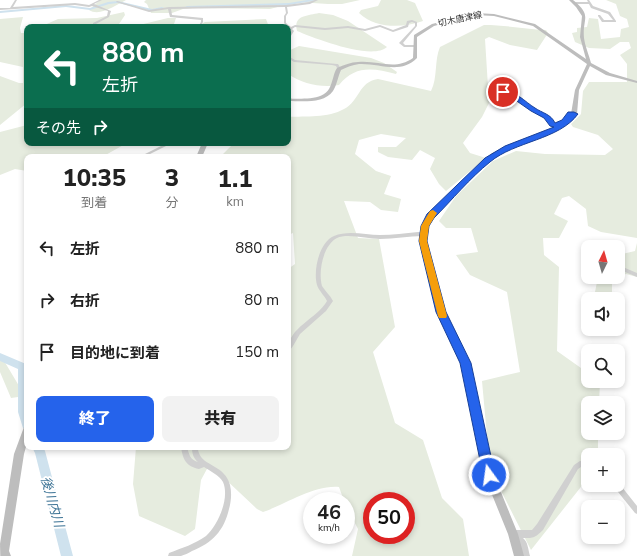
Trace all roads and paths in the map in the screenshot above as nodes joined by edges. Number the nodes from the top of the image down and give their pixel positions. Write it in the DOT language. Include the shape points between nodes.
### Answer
graph roads {
  1 [pos="16,0"];
  2 [pos="101,0"];
  3 [pos="317,0"];
  4 [pos="117,1"];
  5 [pos="573,2"];
  6 [pos="589,2"];
  7 [pos="94,6"];
  8 [pos="286,6"];
  9 [pos="11,8"];
  10 [pos="169,8"];
  11 [pos="0,9"];
  12 [pos="599,16"];
  13 [pos="94,24"];
  14 [pos="201,24"];
  15 [pos="286,24"];
  16 [pos="291,28"];
  17 [pos="291,34"];
  18 [pos="414,46"];
  19 [pos="291,58"];
  20 [pos="589,63"];
  21 [pos="339,69"];
  22 [pos="637,82"];
  23 [pos="494,84"];
  24 [pos="291,100"];
  25 [pos="574,114"];
  26 [pos="164,146"];
  27 [pos="147,154"];
  28 [pos="423,234"];
  29 [pos="625,270"];
  30 [pos="637,275"];
  31 [pos="291,345"];
  32 [pos="24,440"];
  33 [pos="185,450"];
  34 [pos="195,450"];
  35 [pos="204,464"];
  36 [pos="581,464"];
  37 [pos="622,492"];
  38 [pos="637,511"];
  39 [pos="513,534"];
  40 [pos="2,553"];
  41 [pos="172,556"];
  42 [pos="519,556"];
  43 [pos="526,556"];
  1 -- 9 [label="street"];
  2 -- 7 [label="street"];
  3 -- 8 [label="street"];
  4 -- 10 [label="street" via="151,11"];
  5 -- 6 [label="street"];
  5 -- 20 [label="main road" via="585,19 582,37"];
  6 -- 12 [label="street" via="592,7 609,13 615,21 603,22"];
  7 -- 9 [label="street"];
  7 -- 13 [label="street" via="110,11 108,16"];
  8 -- 10 [label="street"];
  8 -- 15 [label="street"];
  9 -- 11 [label="street"];
  10 -- 14 [label="street" via="171,16 202,19"];
  16 -- 17 [label="street"];
  16 -- 18 [label="street" via="348,27 365,30 380,26 393,31 401,30 412,21 416,26 401,42 404,46"];
  18 -- 20 [label="main road, 切木唐津線" via="415,36 428,27 470,15 487,14 534,25"];
  18 -- 21 [label="main road, 切木唐津線" via="415,58 405,65 359,62 344,65"];
  19 -- 21 [label="street" via="337,65"];
  20 -- 22 [label="main road, 切木唐津線" via="608,74"];
  20 -- 25 [label="main road" via="577,90"];
  21 -- 24 [label="main road" via="329,92 318,98"];
  23 -- 25 [label="street" via="493,88 514,96 533,110 547,116 552,125 564,122 570,114"];
  25 -- 28 [label="main road" via="570,120 553,131 507,148 488,160 437,208 430,216"];
  26 -- 27 [label="street"];
  28 -- 31 [label="street" via="380,237 342,235 330,239 320,257 318,276 320,287 330,301 327,308 295,335"];
  28 -- 39 [label="main road" via="425,254 441,312 466,363 489,475"];
  29 -- 30 [label="street"];
  32 -- 40 [label="main road" via="19,454"];
  33 -- 35 [label="street" via="187,459 193,465"];
  34 -- 35 [label="street" via="196,456"];
  35 -- 41 [label="street" via="223,477 228,498 224,517 217,532 206,541"];
  36 -- 39 [label="street" via="576,467 540,527 533,534"];
  37 -- 38 [label="street"];
  39 -- 42 [label="main road"];
  39 -- 43 [label="street" via="523,543"];
}
